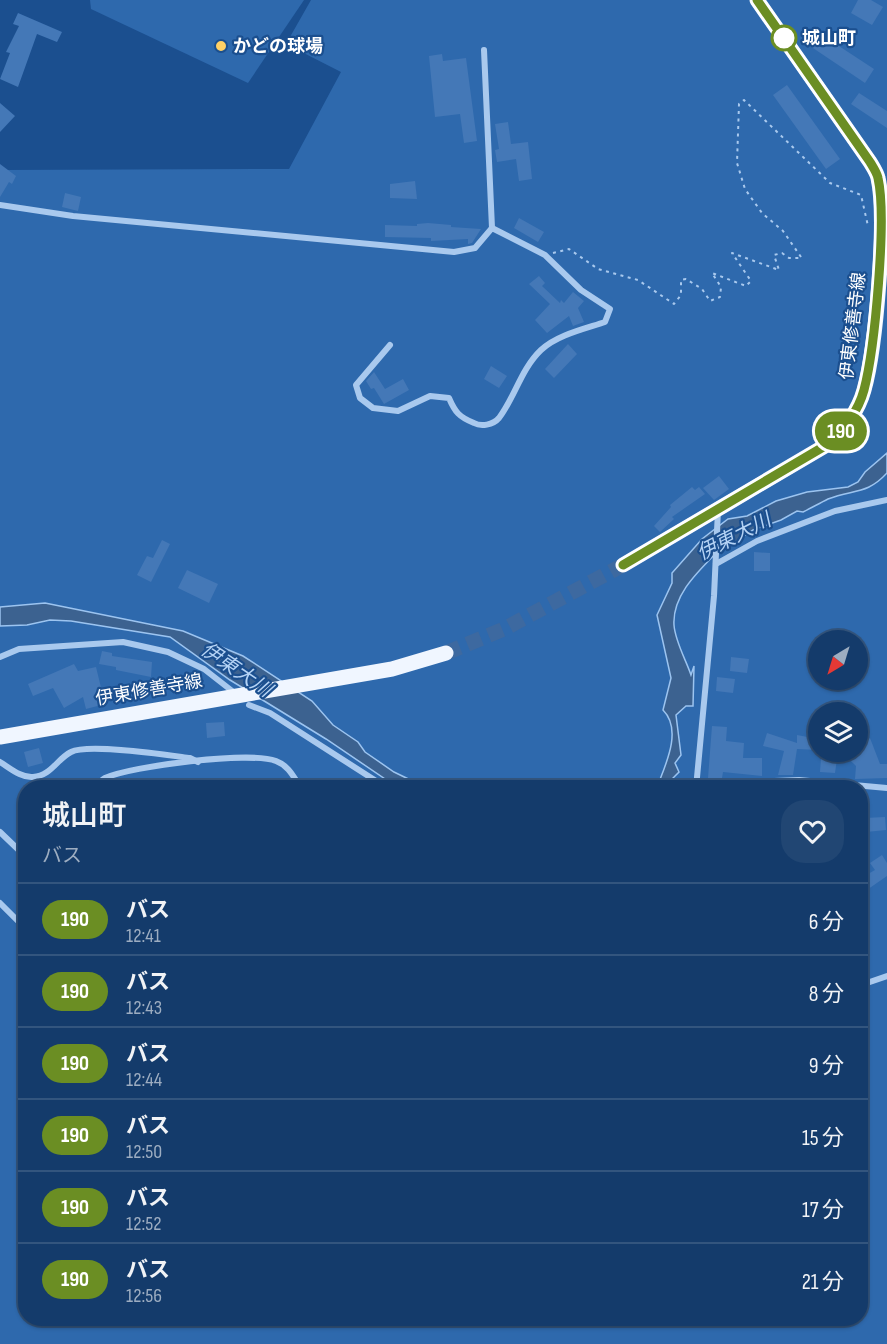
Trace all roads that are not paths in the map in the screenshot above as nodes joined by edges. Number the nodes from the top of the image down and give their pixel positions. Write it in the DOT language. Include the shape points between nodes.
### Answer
graph roads {
  1 [pos="757,0"];
  2 [pos="484,50"];
  3 [pos="0,205"];
  4 [pos="492,228"];
  5 [pos="883,275"];
  6 [pos="390,345"];
  7 [pos="887,500"];
  8 [pos="718,507"];
  9 [pos="716,564"];
  10 [pos="623,565"];
  11 [pos="446,653"];
  12 [pos="0,657"];
  13 [pos="237,694"];
  14 [pos="251,698"];
  15 [pos="0,737"];
  16 [pos="0,762"];
  17 [pos="200,762"];
  18 [pos="103,780"];
  19 [pos="296,780"];
  20 [pos="375,780"];
  21 [pos="698,780"];
  22 [pos="868,786"];
  23 [pos="887,788"];
  24 [pos="0,832"];
  25 [pos="18,849"];
  26 [pos="0,903"];
  27 [pos="18,920"];
  28 [pos="887,976"];
  29 [pos="868,983"];
  1 -- 5 [label="main road, 伊東修善寺線" via="878,178"];
  2 -- 4 [label="street"];
  3 -- 4 [label="street" via="73,216 454,252 475,248"];
  4 -- 6 [label="street" via="545,255 581,291 610,309 605,322 573,332 541,349 522,374 498,420 478,425 455,413 449,398 430,396 398,411 374,408 360,398 356,385"];
  5 -- 8 [label="main road, 伊東修善寺線" via="864,390 852,419 830,443"];
  7 -- 9 [label="street" via="835,511 757,541"];
  8 -- 9 [label="street"];
  8 -- 10 [label="main road, 伊東修善寺線"];
  9 -- 21 [label="street"];
  11 -- 14 [label="main road, 伊東修善寺線" via="392,669"];
  12 -- 13 [label="street" via="19,649 123,642 168,652 204,669"];
  13 -- 14 [label="main road, 伊東修善寺線"];
  13 -- 15 [label="main road, 伊東修善寺線"];
  14 -- 20 [label="street"];
  16 -- 17 [label="street" via="21,775 34,777 49,772 71,752 111,750"];
  17 -- 18 [label="street" via="159,766"];
  17 -- 19 [label="street" via="232,758 274,760 288,767"];
  22 -- 23 [label="street"];
  24 -- 25 [label="street"];
  26 -- 27 [label="street"];
  28 -- 29 [label="street"];
}
